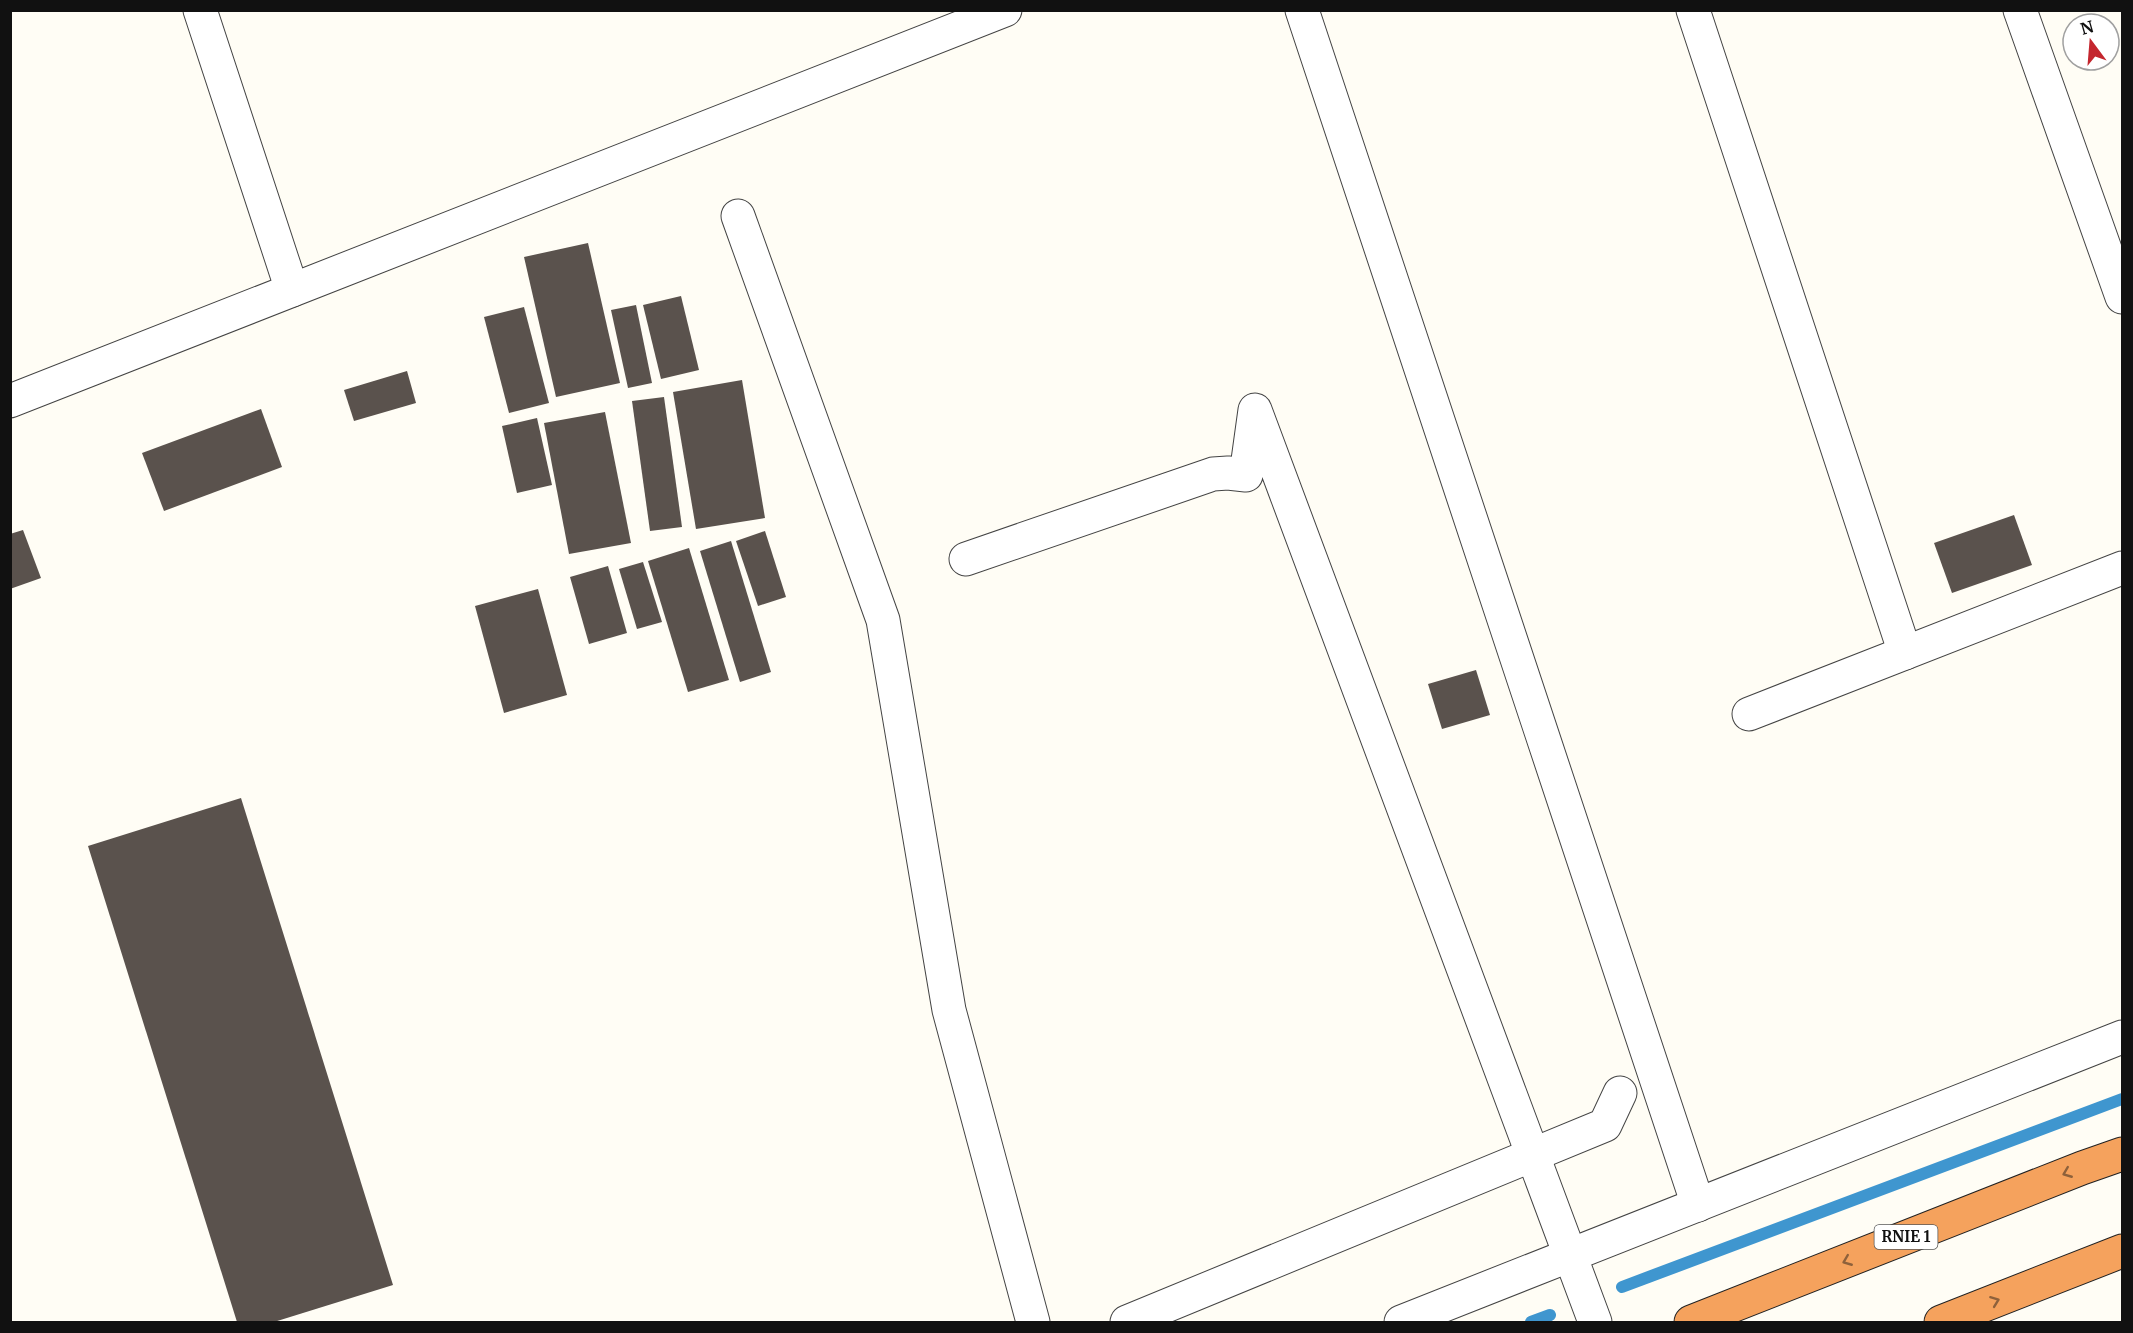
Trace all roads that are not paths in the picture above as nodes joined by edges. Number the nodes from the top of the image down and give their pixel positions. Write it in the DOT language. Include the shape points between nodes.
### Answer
graph roads {
  1 [pos="200,10"];
  2 [pos="1005,10"];
  3 [pos="1302,10"];
  4 [pos="1693,10"];
  5 [pos="2020,10"];
  6 [pos="738,216"];
  7 [pos="292,290"];
  8 [pos="2122,297"];
  9 [pos="10,401"];
  10 [pos="966,559"];
  11 [pos="2122,568"];
  12 [pos="1905,653"];
  13 [pos="1749,714"];
  14 [pos="2122,1037"];
  15 [pos="1620,1093"];
  16 [pos="2122,1154"];
  17 [pos="1533,1155"];
  18 [pos="1698,1205"];
  19 [pos="2122,1251"];
  20 [pos="1571,1256"];
  21 [pos="1033,1323"];
  22 [pos="1127,1323"];
  23 [pos="1401,1323"];
  24 [pos="1595,1323"];
  25 [pos="1690,1323"];
  26 [pos="1941,1323"];
  1 -- 7 [label="street"];
  2 -- 7 [label="street"];
  3 -- 18 [label="street"];
  4 -- 12 [label="street"];
  5 -- 8 [label="street"];
  6 -- 21 [label="street" via="883,620 950,1010"];
  7 -- 9 [label="street"];
  10 -- 17 [label="street" via="1213,474 1246,475 1255,410"];
  11 -- 12 [label="street"];
  12 -- 13 [label="street"];
  14 -- 18 [label="street"];
  15 -- 17 [label="street" via="1605,1125"];
  16 -- 25 [label="highway, RNIE 1, one-way"];
  17 -- 20 [label="street"];
  17 -- 22 [label="street"];
  18 -- 20 [label="street"];
  26 -- 19 [label="highway, one-way"];
  20 -- 23 [label="street"];
  20 -- 24 [label="street"];
}
